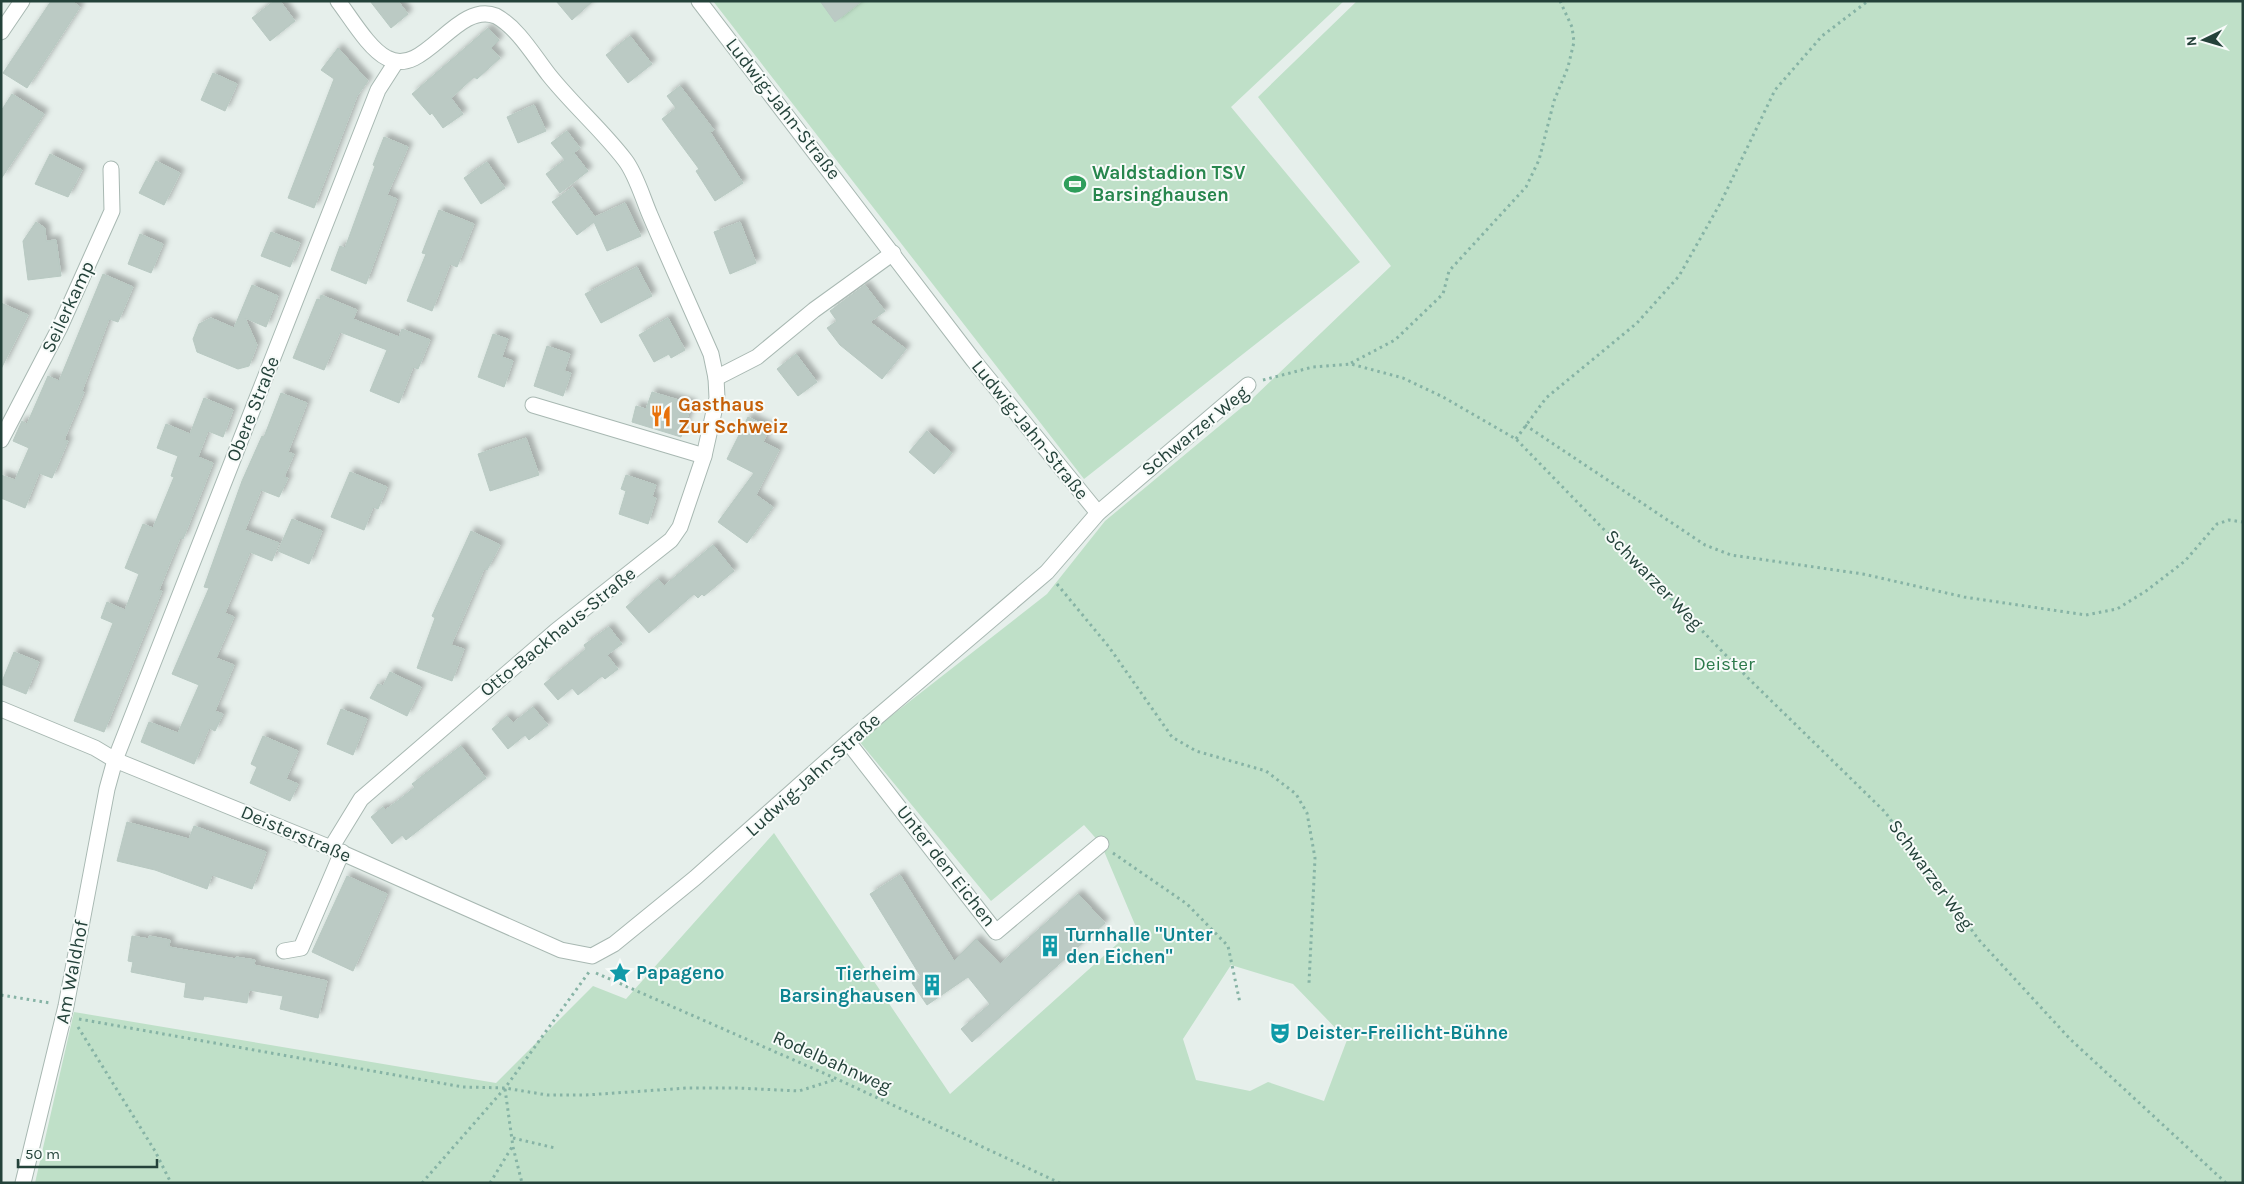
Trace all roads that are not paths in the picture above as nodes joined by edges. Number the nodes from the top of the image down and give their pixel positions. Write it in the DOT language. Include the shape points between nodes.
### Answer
graph roads {
  1 [pos="22,1"];
  2 [pos="338,1"];
  3 [pos="699,1"];
  4 [pos="1,32"];
  5 [pos="396,62"];
  6 [pos="111,169"];
  7 [pos="893,253"];
  8 [pos="716,378"];
  9 [pos="1248,385"];
  10 [pos="533,406"];
  11 [pos="1,440"];
  12 [pos="704,456"];
  13 [pos="1098,512"];
  14 [pos="1,709"];
  15 [pos="848,742"];
  16 [pos="115,760"];
  17 [pos="1101,844"];
  18 [pos="337,850"];
  19 [pos="284,951"];
  20 [pos="591,963"];
  21 [pos="24,1183"];
  1 -- 4 [label="street"];
  2 -- 5 [label="street" via="376,50"];
  3 -- 7 [label="street, Ludwig-Jahn-Straße"];
  5 -- 8 [label="street, Otto-Backhaus-Straße" via="418,55 465,18 480,13 496,16 513,30 626,162 711,354"];
  5 -- 16 [label="street, Obere Straße" via="375,98"];
  6 -- 11 [label="street, Seilerkamp" via="112,211 60,327"];
  7 -- 8 [label="street" via="814,310 757,357"];
  7 -- 13 [label="street, Ludwig-Jahn-Straße" via="974,361"];
  8 -- 12 [label="street, Otto-Backhaus-Straße" via="717,398"];
  9 -- 13 [label="street, Schwarzer Weg"];
  10 -- 12 [label="street"];
  12 -- 18 [label="street, Otto-Backhaus-Straße" via="680,527 671,540 556,631 361,799"];
  13 -- 15 [label="street, Ludwig-Jahn-Straße" via="1047,572"];
  14 -- 16 [label="street, Deisterstraße" via="95,748"];
  15 -- 17 [label="street, Unter den Eichen" via="996,932"];
  15 -- 20 [label="street, Ludwig-Jahn-Straße" via="695,878"];
  16 -- 18 [label="street, Deisterstraße"];
  16 -- 21 [label="street, Am Waldhof" via="66,1006"];
  18 -- 19 [label="street, Otto-Backhaus-Straße" via="301,948"];
  18 -- 20 [label="street, Deisterstraße"];
}
